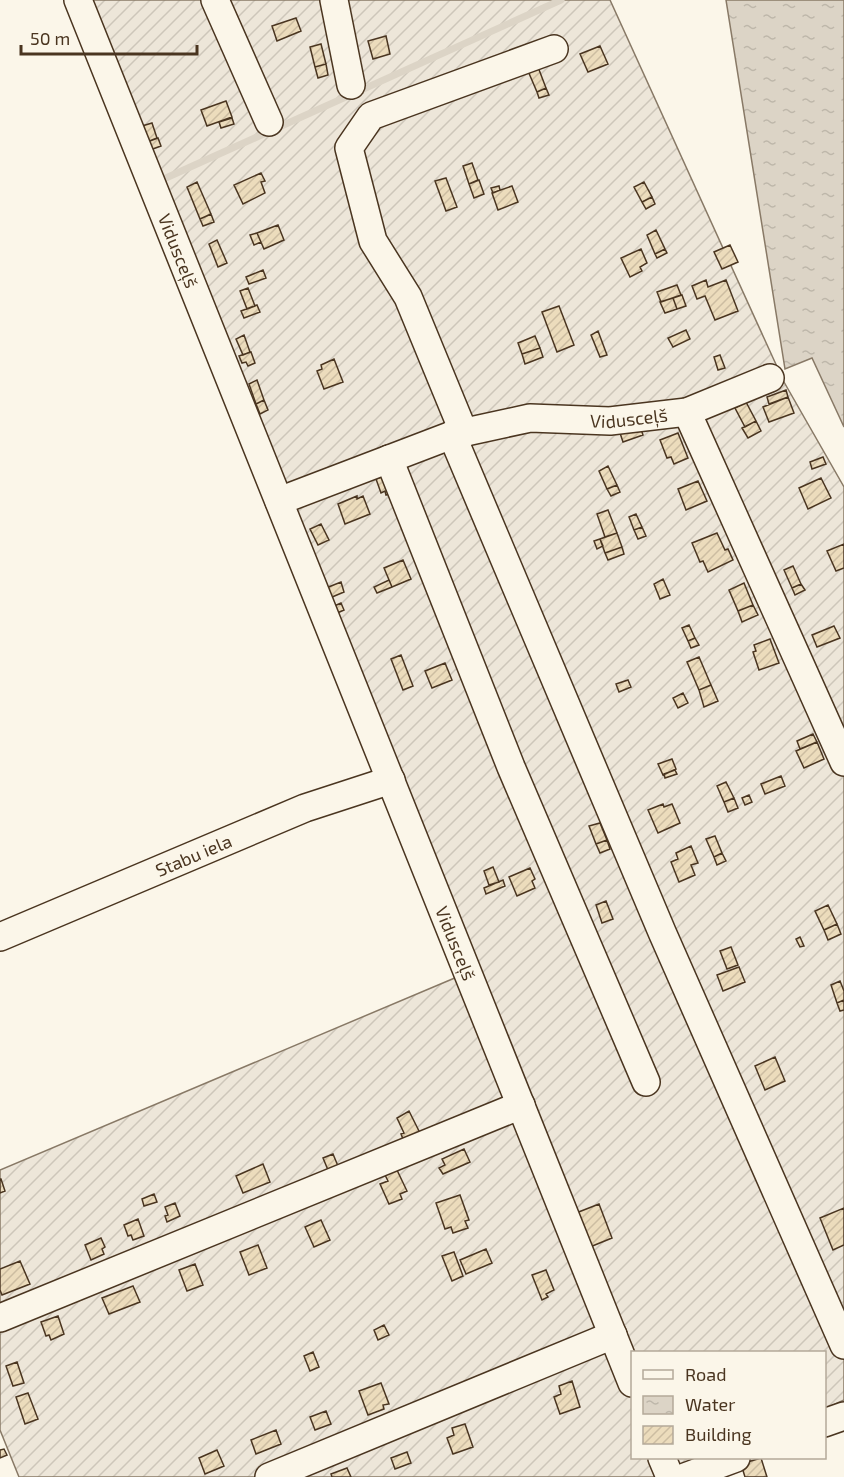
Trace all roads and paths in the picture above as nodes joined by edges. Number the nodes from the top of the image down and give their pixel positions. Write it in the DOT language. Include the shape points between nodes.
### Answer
graph roads {
  1 [pos="78,0"];
  2 [pos="215,0"];
  3 [pos="334,0"];
  4 [pos="554,50"];
  5 [pos="351,85"];
  6 [pos="269,122"];
  7 [pos="770,378"];
  8 [pos="687,412"];
  9 [pos="458,434"];
  10 [pos="389,459"];
  11 [pos="279,501"];
  12 [pos="844,762"];
  13 [pos="391,780"];
  14 [pos="0,937"];
  15 [pos="646,1082"];
  16 [pos="521,1104"];
  17 [pos="0,1318"];
  18 [pos="613,1335"];
  19 [pos="844,1345"];
  20 [pos="631,1378"];
  21 [pos="844,1416"];
  22 [pos="826,1423"];
  23 [pos="662,1459"];
  24 [pos="733,1459"];
  25 [pos="269,1477"];
  26 [pos="670,1477"];
  27 [pos="685,1477"];
  1 -- 11 [label="street, Vidusceļš"];
  2 -- 6 [label="street"];
  3 -- 5 [label="street"];
  4 -- 9 [label="street" via="371,116 349,147 373,240 408,297"];
  7 -- 8 [label="street, Vidusceļš"];
  8 -- 9 [label="street, Vidusceļš" via="610,421 530,418"];
  8 -- 12 [label="street"];
  9 -- 10 [label="street, Vidusceļš"];
  9 -- 19 [label="street" via="662,932"];
  10 -- 11 [label="street, Vidusceļš"];
  10 -- 15 [label="street" via="511,767"];
  11 -- 13 [label="street, Vidusceļš"];
  13 -- 14 [label="street, Stabu iela" via="305,808"];
  13 -- 16 [label="street, Vidusceļš"];
  16 -- 17 [label="street"];
  16 -- 18 [label="street, Vidusceļš"];
  18 -- 20 [label="street, Vidusceļš"];
  18 -- 25 [label="street"];
  21 -- 22 [label="street"];
  23 -- 26 [label="street"];
  24 -- 27 [label="street"];
}
